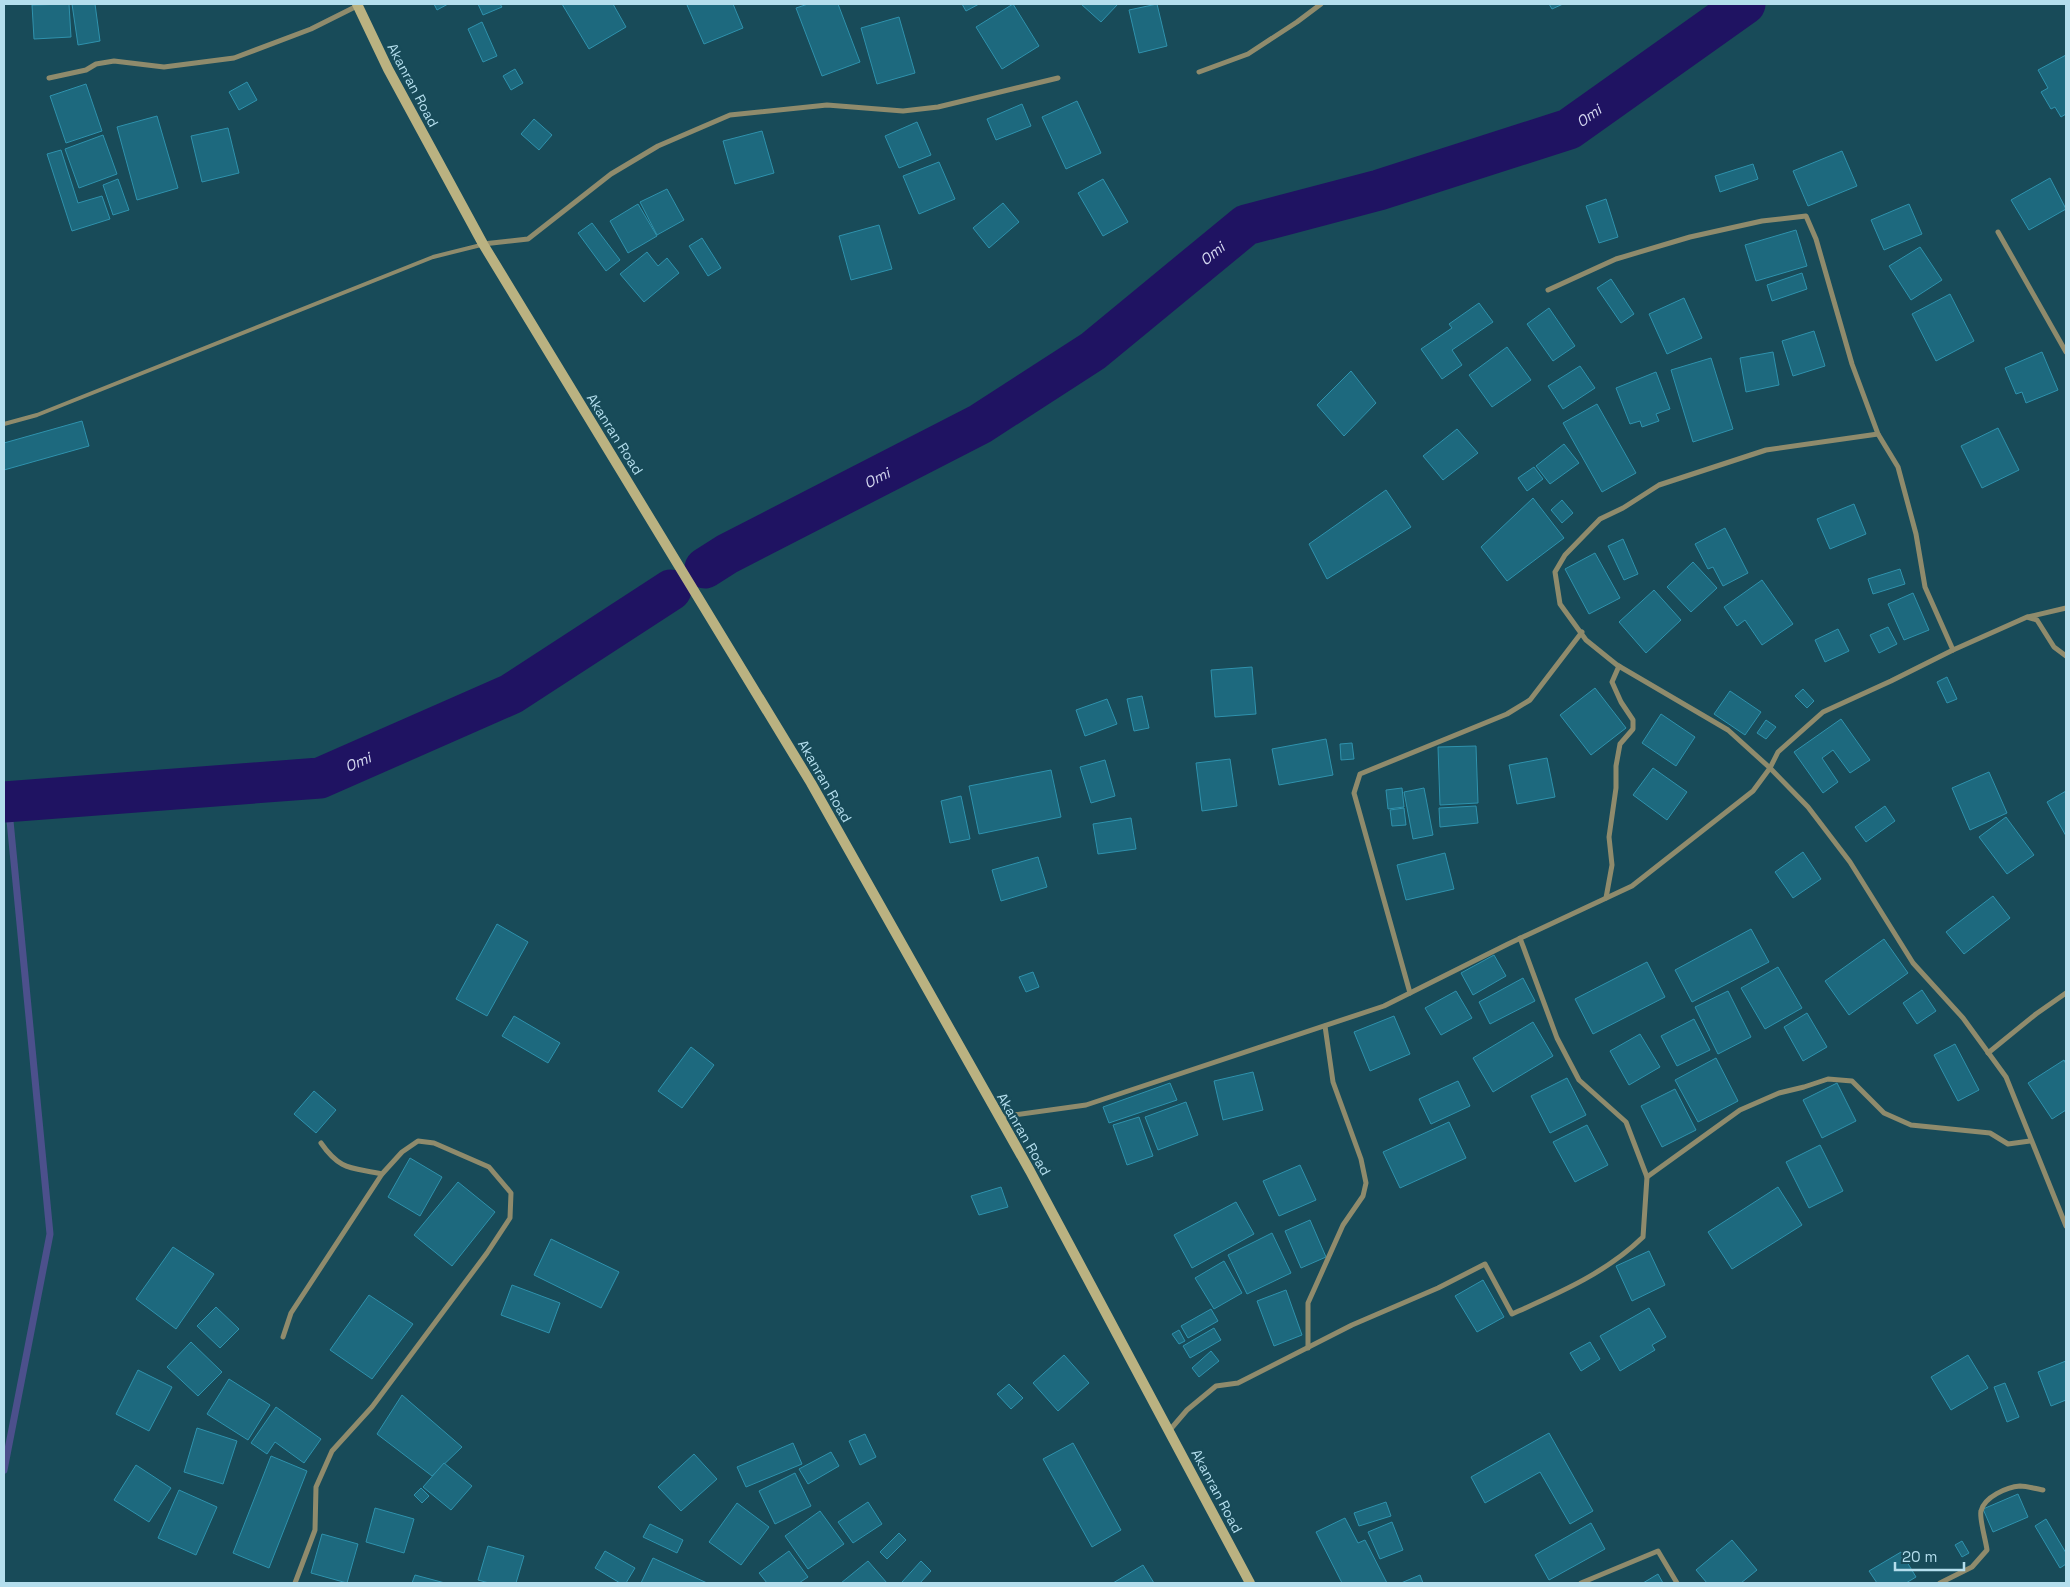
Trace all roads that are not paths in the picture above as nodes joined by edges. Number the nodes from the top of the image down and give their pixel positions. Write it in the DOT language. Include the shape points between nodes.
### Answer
graph roads {
  1 [pos="359,4"];
  2 [pos="1321,4"];
  3 [pos="1199,72"];
  4 [pos="49,78"];
  5 [pos="1058,78"];
  6 [pos="1998,232"];
  7 [pos="483,244"];
  8 [pos="1548,290"];
  9 [pos="2066,352"];
  10 [pos="4,424"];
  11 [pos="1878,434"];
  12 [pos="2066,608"];
  13 [pos="2027,617"];
  14 [pos="1582,632"];
  15 [pos="1953,650"];
  16 [pos="2066,656"];
  17 [pos="1619,666"];
  18 [pos="1770,768"];
  19 [pos="1606,898"];
  20 [pos="1520,938"];
  21 [pos="1410,993"];
  22 [pos="2066,993"];
  23 [pos="1325,1026"];
  24 [pos="1988,1053"];
  25 [pos="999,1117"];
  26 [pos="2030,1140"];
  27 [pos="321,1144"];
  28 [pos="382,1174"];
  29 [pos="1647,1177"];
  30 [pos="2066,1226"];
  31 [pos="283,1337"];
  32 [pos="1308,1348"];
  33 [pos="1169,1432"];
  34 [pos="2043,1490"];
  35 [pos="295,1583"];
  36 [pos="1250,1583"];
  37 [pos="1581,1583"];
  38 [pos="1677,1583"];
  39 [pos="1940,1583"];
  1 -- 4 [label="street" via="311,29 234,58 164,67 114,62"];
  1 -- 7 [label="main road, Akanran Road" via="388,69"];
  2 -- 3 [label="street" via="1248,54"];
  5 -- 7 [label="street" via="938,107 902,110 826,105 730,115 658,146 611,174 528,239"];
  6 -- 9 [label="street"];
  7 -- 10 [label="lane" via="433,257 37,415"];
  7 -- 25 [label="main road, Akanran Road" via="811,783"];
  8 -- 11 [label="street" via="1616,259 1690,237 1762,221 1806,216 1816,239 1852,364"];
  11 -- 14 [label="street" via="1766,450 1659,484 1600,519 1565,555 1555,572 1560,604"];
  11 -- 15 [label="street" via="1898,467 1916,534 1925,587"];
  12 -- 13 [label="street"];
  13 -- 15 [label="street"];
  13 -- 16 [label="street" via="2037,620 2054,647"];
  14 -- 17 [label="street" via="1586,640"];
  14 -- 21 [label="street" via="1530,700 1507,714 1360,774 1354,793"];
  15 -- 18 [label="street" via="1823,712 1778,752"];
  17 -- 18 [label="street" via="1728,730"];
  17 -- 19 [label="street" via="1612,682 1633,720 1633,729 1620,744 1616,766 1609,837 1612,865"];
  18 -- 19 [label="street" via="1754,791 1632,886"];
  18 -- 24 [label="street" via="1808,807 1850,862 1913,963 1963,1018"];
  19 -- 20 [label="street"];
  20 -- 21 [label="street"];
  20 -- 29 [label="street" via="1557,1038 1579,1080 1626,1122"];
  21 -- 23 [label="street" via="1384,1006"];
  22 -- 24 [label="street"];
  23 -- 25 [label="street" via="1086,1105"];
  23 -- 32 [label="street" via="1333,1082 1361,1159 1366,1183 1363,1196 1343,1225 1308,1303"];
  24 -- 26 [label="street" via="2006,1077"];
  25 -- 33 [label="main road, Akanran Road"];
  26 -- 29 [label="street" via="2008,1144 1990,1133 1911,1125 1884,1113 1852,1081 1828,1079 1779,1093 1740,1110"];
  26 -- 30 [label="street"];
  27 -- 28 [label="street" via="329,1155 351,1169"];
  28 -- 31 [label="street" via="290,1313"];
  28 -- 35 [label="street" via="402,1152 418,1141 434,1143 488,1167 511,1193 510,1218 372,1408 332,1451 316,1487 315,1530"];
  29 -- 32 [label="street" via="1643,1237 1625,1254 1572,1288 1512,1314 1485,1264"];
  32 -- 33 [label="street" via="1238,1382 1216,1386 1187,1410"];
  33 -- 36 [label="main road, Akanran Road"];
  34 -- 39 [label="street" via="2020,1486 1998,1493 1984,1504 1981,1518 1987,1550 1972,1567"];
  37 -- 38 [label="street" via="1658,1551"];
}
